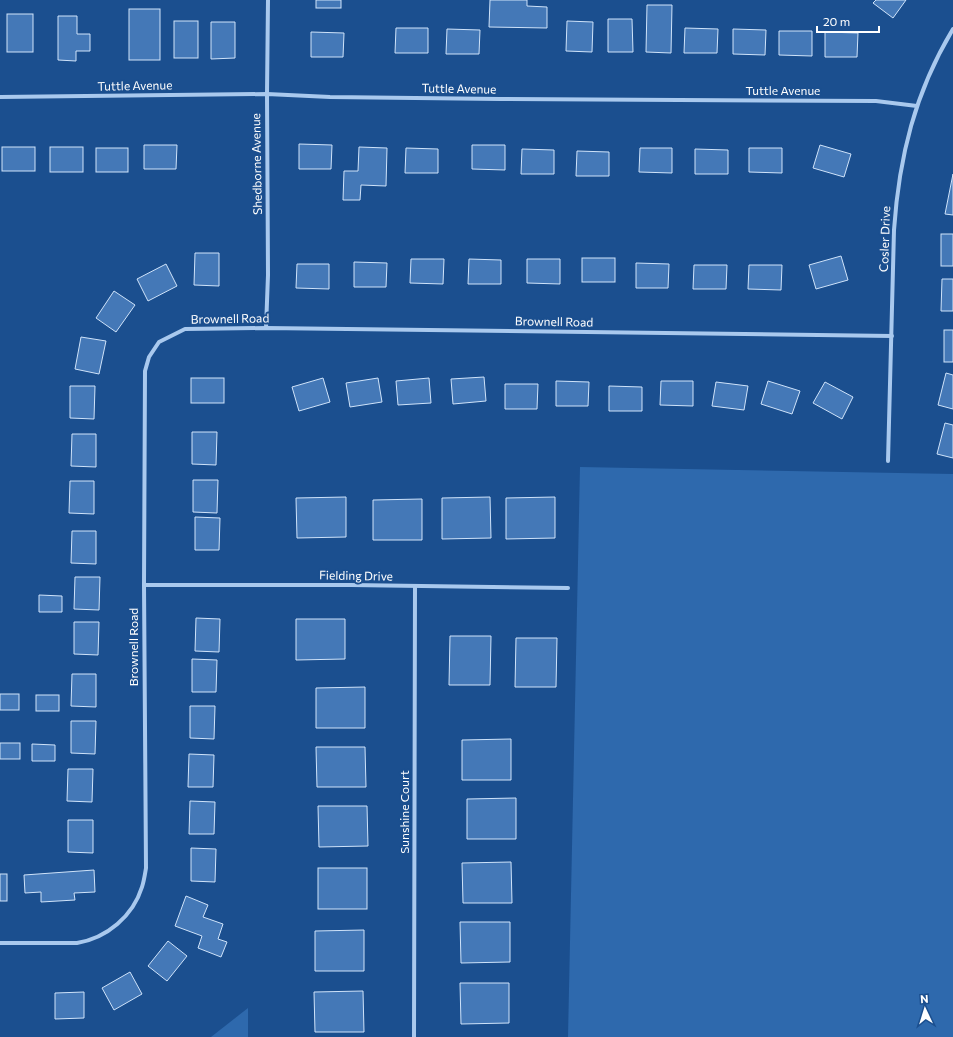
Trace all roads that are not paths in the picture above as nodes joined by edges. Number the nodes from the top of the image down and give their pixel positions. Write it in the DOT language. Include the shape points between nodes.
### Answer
graph roads {
  1 [pos="268,0"];
  2 [pos="953,29"];
  3 [pos="267,94"];
  4 [pos="0,97"];
  5 [pos="917,106"];
  6 [pos="266,328"];
  7 [pos="892,336"];
  8 [pos="888,461"];
  9 [pos="144,585"];
  10 [pos="415,587"];
  11 [pos="568,588"];
  12 [pos="0,943"];
  13 [pos="414,1037"];
  1 -- 3 [label="street, Shedborne Avenue"];
  2 -- 5 [label="street, Cosler Drive" via="928,76"];
  3 -- 4 [label="street, Tuttle Avenue"];
  3 -- 5 [label="street, Tuttle Avenue" via="330,97 876,101"];
  3 -- 6 [label="street, Shedborne Avenue"];
  5 -- 7 [label="street, Cosler Drive" via="904,153 897,194"];
  6 -- 7 [label="street, Brownell Road"];
  6 -- 9 [label="street, Brownell Road" via="185,329 159,342 149,357 145,371"];
  7 -- 8 [label="street, Cosler Drive"];
  9 -- 10 [label="street, Fielding Drive"];
  9 -- 12 [label="street, Brownell Road" via="146,868 142,886 135,903 124,918 106,933 77,943"];
  10 -- 11 [label="street, Fielding Drive"];
  10 -- 13 [label="street, Sunshine Court"];
}
